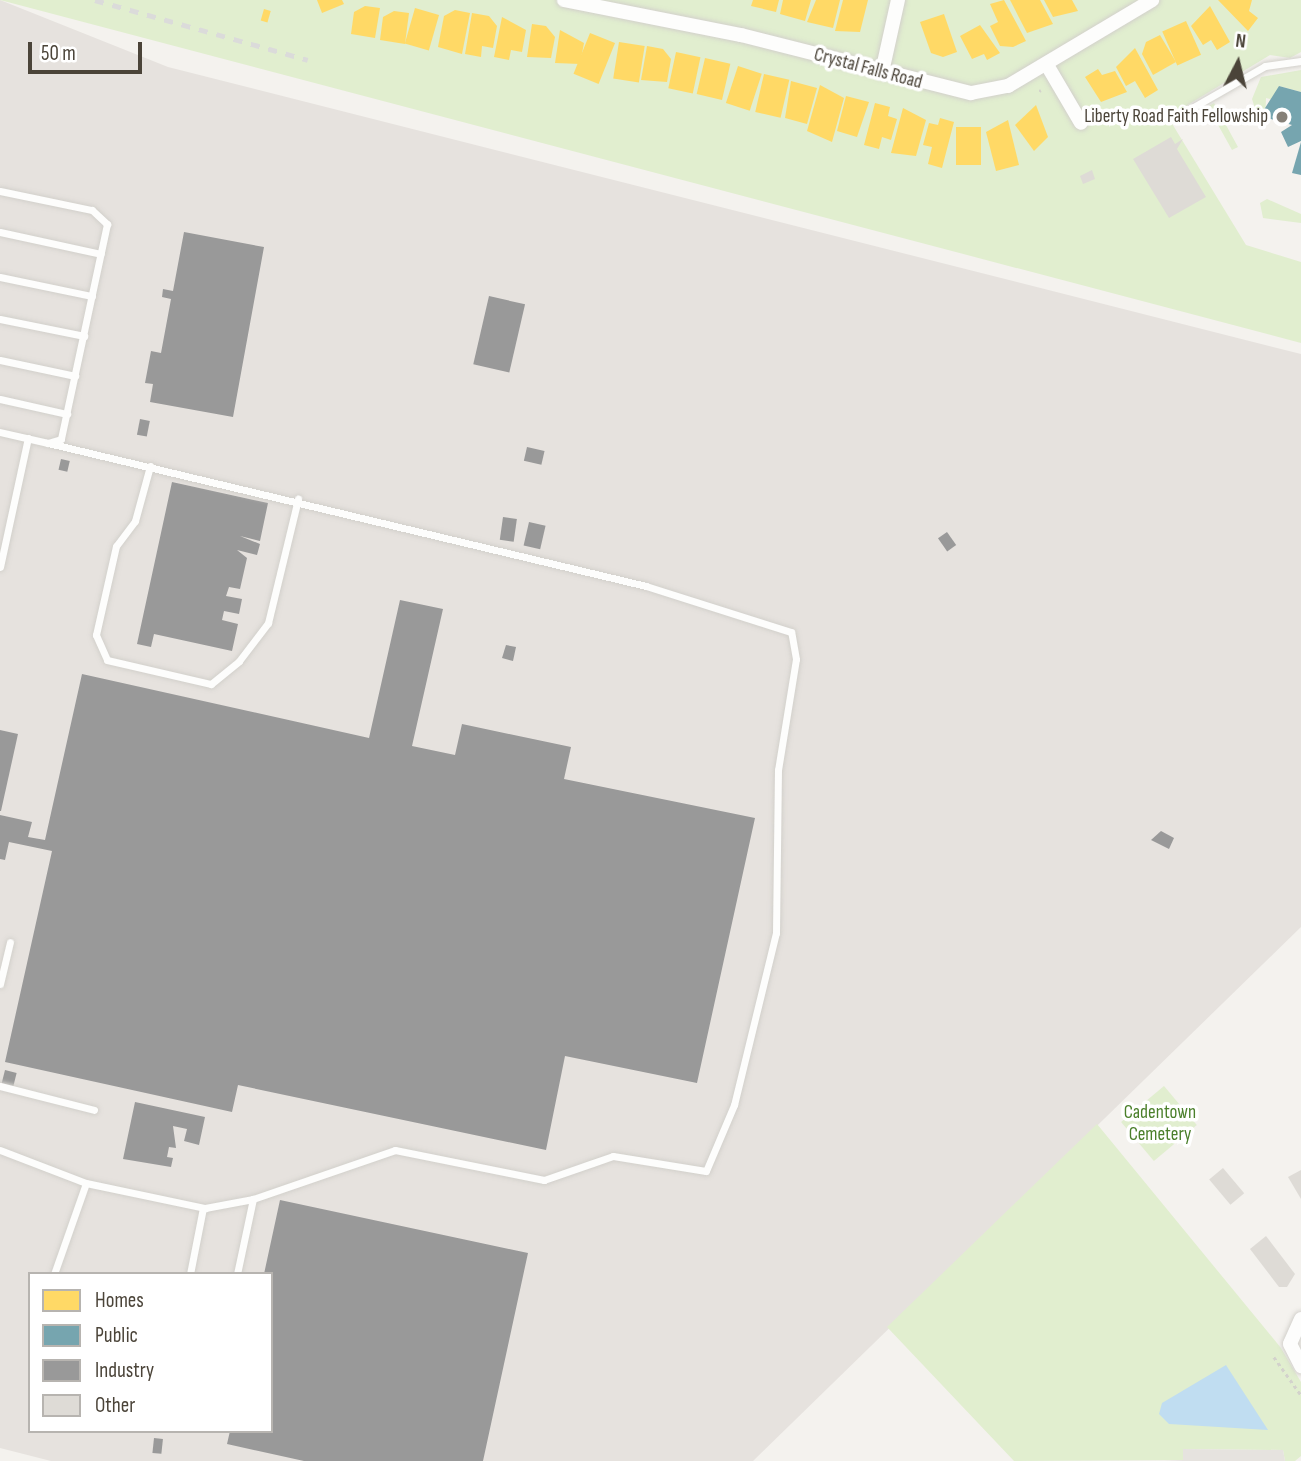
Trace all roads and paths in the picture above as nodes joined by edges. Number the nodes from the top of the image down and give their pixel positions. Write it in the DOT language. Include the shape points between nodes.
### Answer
graph roads {
  1 [pos="564,0"];
  2 [pos="898,0"];
  3 [pos="1152,0"];
  4 [pos="1301,61"];
  5 [pos="1047,65"];
  6 [pos="882,72"];
  7 [pos="1190,109"];
  8 [pos="1081,123"];
  9 [pos="0,191"];
  10 [pos="0,232"];
  11 [pos="101,254"];
  12 [pos="0,277"];
  13 [pos="92,296"];
  14 [pos="0,319"];
  15 [pos="84,336"];
  16 [pos="0,360"];
  17 [pos="75,376"];
  18 [pos="0,399"];
  19 [pos="67,415"];
  20 [pos="0,432"];
  21 [pos="29,438"];
  22 [pos="48,443"];
  23 [pos="150,466"];
  24 [pos="298,499"];
  25 [pos="0,567"];
  26 [pos="10,942"];
  27 [pos="0,984"];
  28 [pos="0,1086"];
  29 [pos="94,1110"];
  30 [pos="0,1150"];
  31 [pos="86,1183"];
  32 [pos="253,1199"];
  33 [pos="203,1208"];
  34 [pos="55,1272"];
  35 [pos="190,1272"];
  36 [pos="237,1272"];
  37 [pos="1301,1319"];
  38 [pos="1273,1357"];
  39 [pos="1301,1366"];
  40 [pos="1301,1395"];
  1 -- 6 [label="street, Crystal Falls Road"];
  2 -- 6 [label="street"];
  3 -- 5 [label="street, Crystal Falls Road"];
  4 -- 7 [label="lane" via="1265,66"];
  5 -- 6 [label="street, Crystal Falls Road" via="982,93"];
  5 -- 8 [label="street"];
  9 -- 11 [label="lane" via="92,210 107,224"];
  10 -- 11 [label="lane"];
  11 -- 13 [label="lane"];
  12 -- 13 [label="lane"];
  13 -- 15 [label="lane"];
  14 -- 15 [label="lane"];
  15 -- 17 [label="lane"];
  16 -- 17 [label="lane"];
  17 -- 19 [label="lane"];
  18 -- 19 [label="lane"];
  19 -- 22 [label="lane" via="61,439"];
  20 -- 21 [label="lane"];
  21 -- 22 [label="lane"];
  21 -- 25 [label="lane"];
  22 -- 23 [label="lane"];
  23 -- 24 [label="lane"];
  23 -- 24 [label="lane" via="135,521 116,546 96,635 107,660 211,684 239,661 268,622"];
  24 -- 32 [label="lane" via="646,586 791,632 796,659 778,770 776,933 734,1105 706,1171 613,1156 544,1180 395,1150"];
  26 -- 27 [label="lane"];
  28 -- 29 [label="lane"];
  30 -- 31 [label="lane"];
  31 -- 33 [label="lane"];
  31 -- 34 [label="lane"];
  32 -- 33 [label="lane"];
  32 -- 36 [label="lane"];
  33 -- 35 [label="lane"];
  37 -- 39 [label="street" via="1290,1344"];
  38 -- 40 [label="path"];
}
